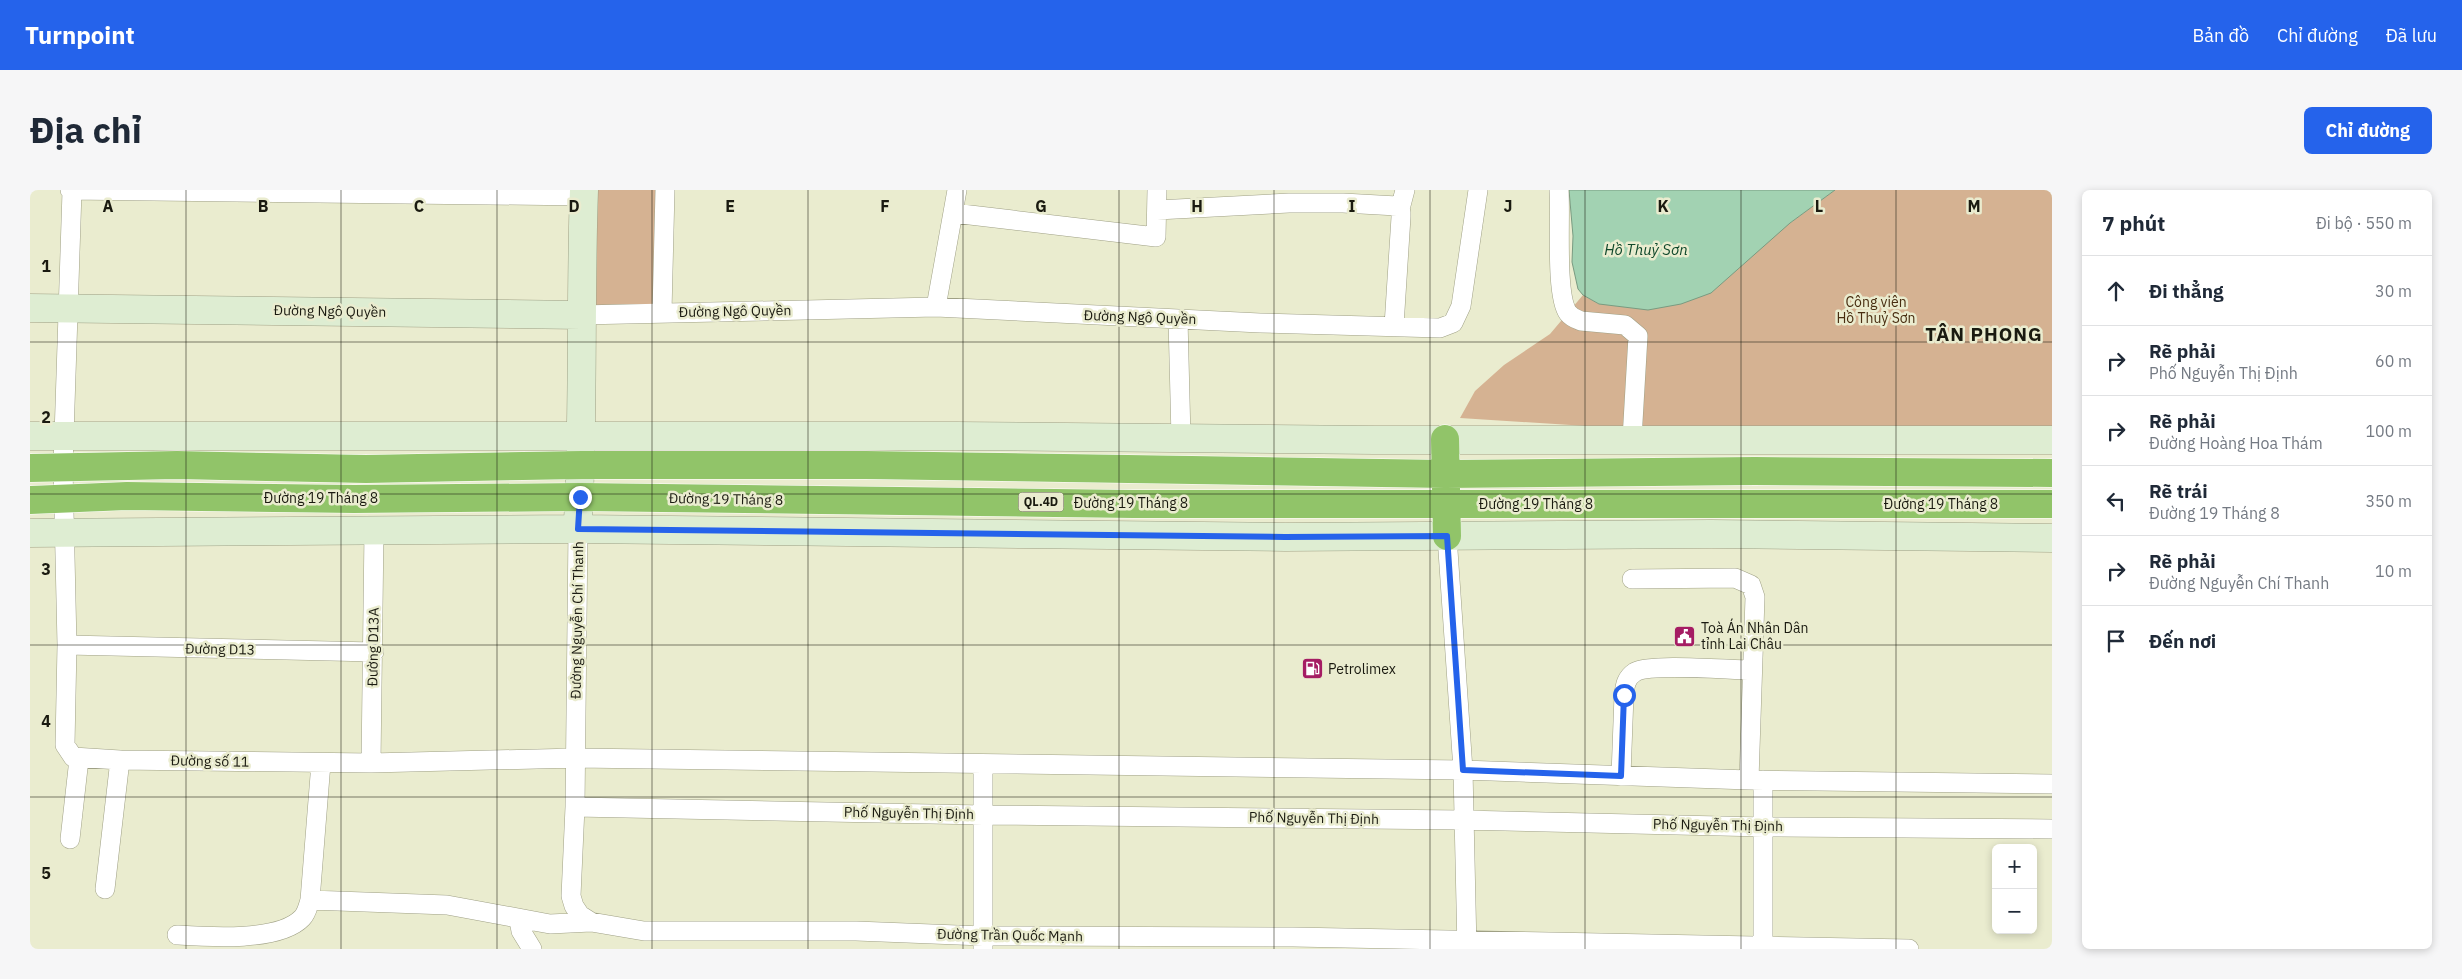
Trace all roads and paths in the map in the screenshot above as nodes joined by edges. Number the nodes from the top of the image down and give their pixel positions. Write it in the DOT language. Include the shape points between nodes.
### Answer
graph roads {
  1 [pos="71,190"];
  2 [pos="665,190"];
  3 [pos="956,190"];
  4 [pos="1157,190"];
  5 [pos="1405,190"];
  6 [pos="1478,190"];
  7 [pos="1559,190"];
  8 [pos="584,193"];
  9 [pos="1400,209"];
  10 [pos="1157,210"];
  11 [pos="953,213"];
  12 [pos="68,307"];
  13 [pos="936,307"];
  14 [pos="30,308"];
  15 [pos="662,312"];
  16 [pos="581,315"];
  17 [pos="1178,319"];
  18 [pos="1394,326"];
  19 [pos="65,435"];
  20 [pos="30,436"];
  21 [pos="583,437"];
  22 [pos="1182,438"];
  23 [pos="1445,439"];
  24 [pos="1632,439"];
  25 [pos="2052,440"];
  26 [pos="582,465"];
  27 [pos="64,467"];
  28 [pos="30,468"];
  29 [pos="2052,473"];
  30 [pos="1445,474"];
  31 [pos="580,497"];
  32 [pos="64,498"];
  33 [pos="30,500"];
  34 [pos="1446,504"];
  35 [pos="2052,504"];
  36 [pos="578,529"];
  37 [pos="374,531"];
  38 [pos="64,532"];
  39 [pos="30,533"];
  40 [pos="1447,536"];
  41 [pos="2052,538"];
  42 [pos="1632,579"];
  43 [pos="67,645"];
  44 [pos="374,652"];
  45 [pos="1752,670"];
  46 [pos="576,758"];
  47 [pos="79,759"];
  48 [pos="120,760"];
  49 [pos="321,763"];
  50 [pos="371,763"];
  51 [pos="983,765"];
  52 [pos="1463,770"];
  53 [pos="1621,776"];
  54 [pos="1756,780"];
  55 [pos="2052,784"];
  56 [pos="575,807"];
  57 [pos="983,815"];
  58 [pos="1463,820"];
  59 [pos="1764,827"];
  60 [pos="2052,829"];
  61 [pos="70,840"];
  62 [pos="105,889"];
  63 [pos="310,900"];
  64 [pos="519,920"];
  65 [pos="591,922"];
  66 [pos="177,936"];
  67 [pos="983,943"];
  68 [pos="1467,945"];
  69 [pos="1763,945"];
  70 [pos="532,949"];
  71 [pos="1909,949"];
  1 -- 8 [label="street"];
  1 -- 12 [label="street"];
  2 -- 15 [label="street"];
  3 -- 11 [label="street"];
  4 -- 10 [label="street"];
  5 -- 9 [label="street"];
  6 -- 18 [label="street, Đường Ngô Quyền" via="1460,306 1452,322 1440,328"];
  7 -- 24 [label="street" via="1562,281 1568,312 1582,321 1625,325 1638,336"];
  8 -- 16 [label="street, Đường Nguyễn Chí Thanh"];
  9 -- 10 [label="street" via="1394,205 1343,202 1236,204"];
  9 -- 18 [label="street"];
  10 -- 11 [label="street" via="1156,237"];
  11 -- 13 [label="street"];
  12 -- 14 [label="street, Đường Ngô Quyền"];
  12 -- 16 [label="street, Đường Ngô Quyền"];
  12 -- 19 [label="street"];
  13 -- 15 [label="street, Đường Ngô Quyền"];
  13 -- 17 [label="street, Đường Ngô Quyền"];
  15 -- 16 [label="street, Đường Ngô Quyền"];
  16 -- 21 [label="street, Đường Nguyễn Chí Thanh"];
  17 -- 18 [label="street, Đường Ngô Quyền"];
  17 -- 22 [label="street"];
  19 -- 20 [label="street"];
  19 -- 21 [label="street"];
  19 -- 27 [label="street"];
  21 -- 22 [label="street"];
  21 -- 26 [label="street, Đường Nguyễn Chí Thanh"];
  22 -- 23 [label="street"];
  23 -- 24 [label="street"];
  23 -- 30 [label="highway"];
  24 -- 25 [label="street"];
  26 -- 27 [label="highway" via="366,469 176,465"];
  26 -- 30 [label="highway" via="866,465"];
  26 -- 31 [label="street, Đường Nguyễn Chí Thanh"];
  27 -- 28 [label="highway"];
  27 -- 32 [label="street"];
  29 -- 30 [label="highway" via="1735,471"];
  30 -- 34 [label="highway"];
  31 -- 32 [label="highway, Đường 19 Tháng 8 / QL.4D"];
  31 -- 34 [label="highway, Đường 19 Tháng 8 / QL.4D" via="1133,504"];
  31 -- 36 [label="street, Đường Nguyễn Chí Thanh"];
  32 -- 33 [label="highway, Đường 19 Tháng 8 / QL.4D"];
  32 -- 38 [label="street"];
  34 -- 35 [label="highway, Đường 19 Tháng 8 / QL.4D"];
  34 -- 40 [label="highway"];
  36 -- 37 [label="street"];
  36 -- 40 [label="street"];
  36 -- 46 [label="street, Đường Nguyễn Chí Thanh"];
  37 -- 38 [label="street"];
  37 -- 44 [label="street, Đường D13A"];
  38 -- 39 [label="street"];
  38 -- 43 [label="street"];
  40 -- 41 [label="street" via="1711,534"];
  40 -- 52 [label="street"];
  42 -- 45 [label="street" via="1735,578 1748,582 1755,597"];
  43 -- 44 [label="street, Đường D13"];
  43 -- 47 [label="street" via="65,745 72,757"];
  44 -- 50 [label="street, Đường D13A"];
  45 -- 53 [label="street" via="1646,669 1629,676 1624,695"];
  45 -- 54 [label="street"];
  46 -- 50 [label="street, Đường số 11"];
  46 -- 51 [label="street"];
  46 -- 56 [label="street, Đường Nguyễn Chí Thanh"];
  47 -- 48 [label="street, Đường số 11"];
  47 -- 61 [label="street"];
  48 -- 49 [label="street, Đường số 11"];
  48 -- 62 [label="street"];
  49 -- 50 [label="street, Đường số 11"];
  49 -- 63 [label="street"];
  51 -- 52 [label="street"];
  51 -- 57 [label="street"];
  52 -- 53 [label="street"];
  52 -- 58 [label="street"];
  53 -- 54 [label="street"];
  54 -- 55 [label="street"];
  54 -- 59 [label="street"];
  56 -- 57 [label="street, Phố Nguyễn Thị Định"];
  56 -- 65 [label="street, Đường Nguyễn Chí Thanh" via="571,896 580,915"];
  57 -- 58 [label="street, Phố Nguyễn Thị Định"];
  57 -- 67 [label="street"];
  58 -- 59 [label="street, Phố Nguyễn Thị Định"];
  58 -- 68 [label="street"];
  59 -- 60 [label="street, Phố Nguyễn Thị Định"];
  59 -- 69 [label="street"];
  63 -- 64 [label="street, Đường Trần Quốc Mạnh" via="446,905"];
  63 -- 66 [label="street" via="302,918 295,924 273,931 236,937"];
  64 -- 65 [label="street, Đường Trần Quốc Mạnh" via="550,924"];
  64 -- 70 [label="street" via="521,931"];
  65 -- 67 [label="street, Đường Trần Quốc Mạnh" via="644,931 856,932"];
  67 -- 68 [label="street, Đường Trần Quốc Mạnh" via="1293,937"];
  68 -- 69 [label="street, Đường Trần Quốc Mạnh"];
  69 -- 71 [label="street, Đường Trần Quốc Mạnh"];
}
